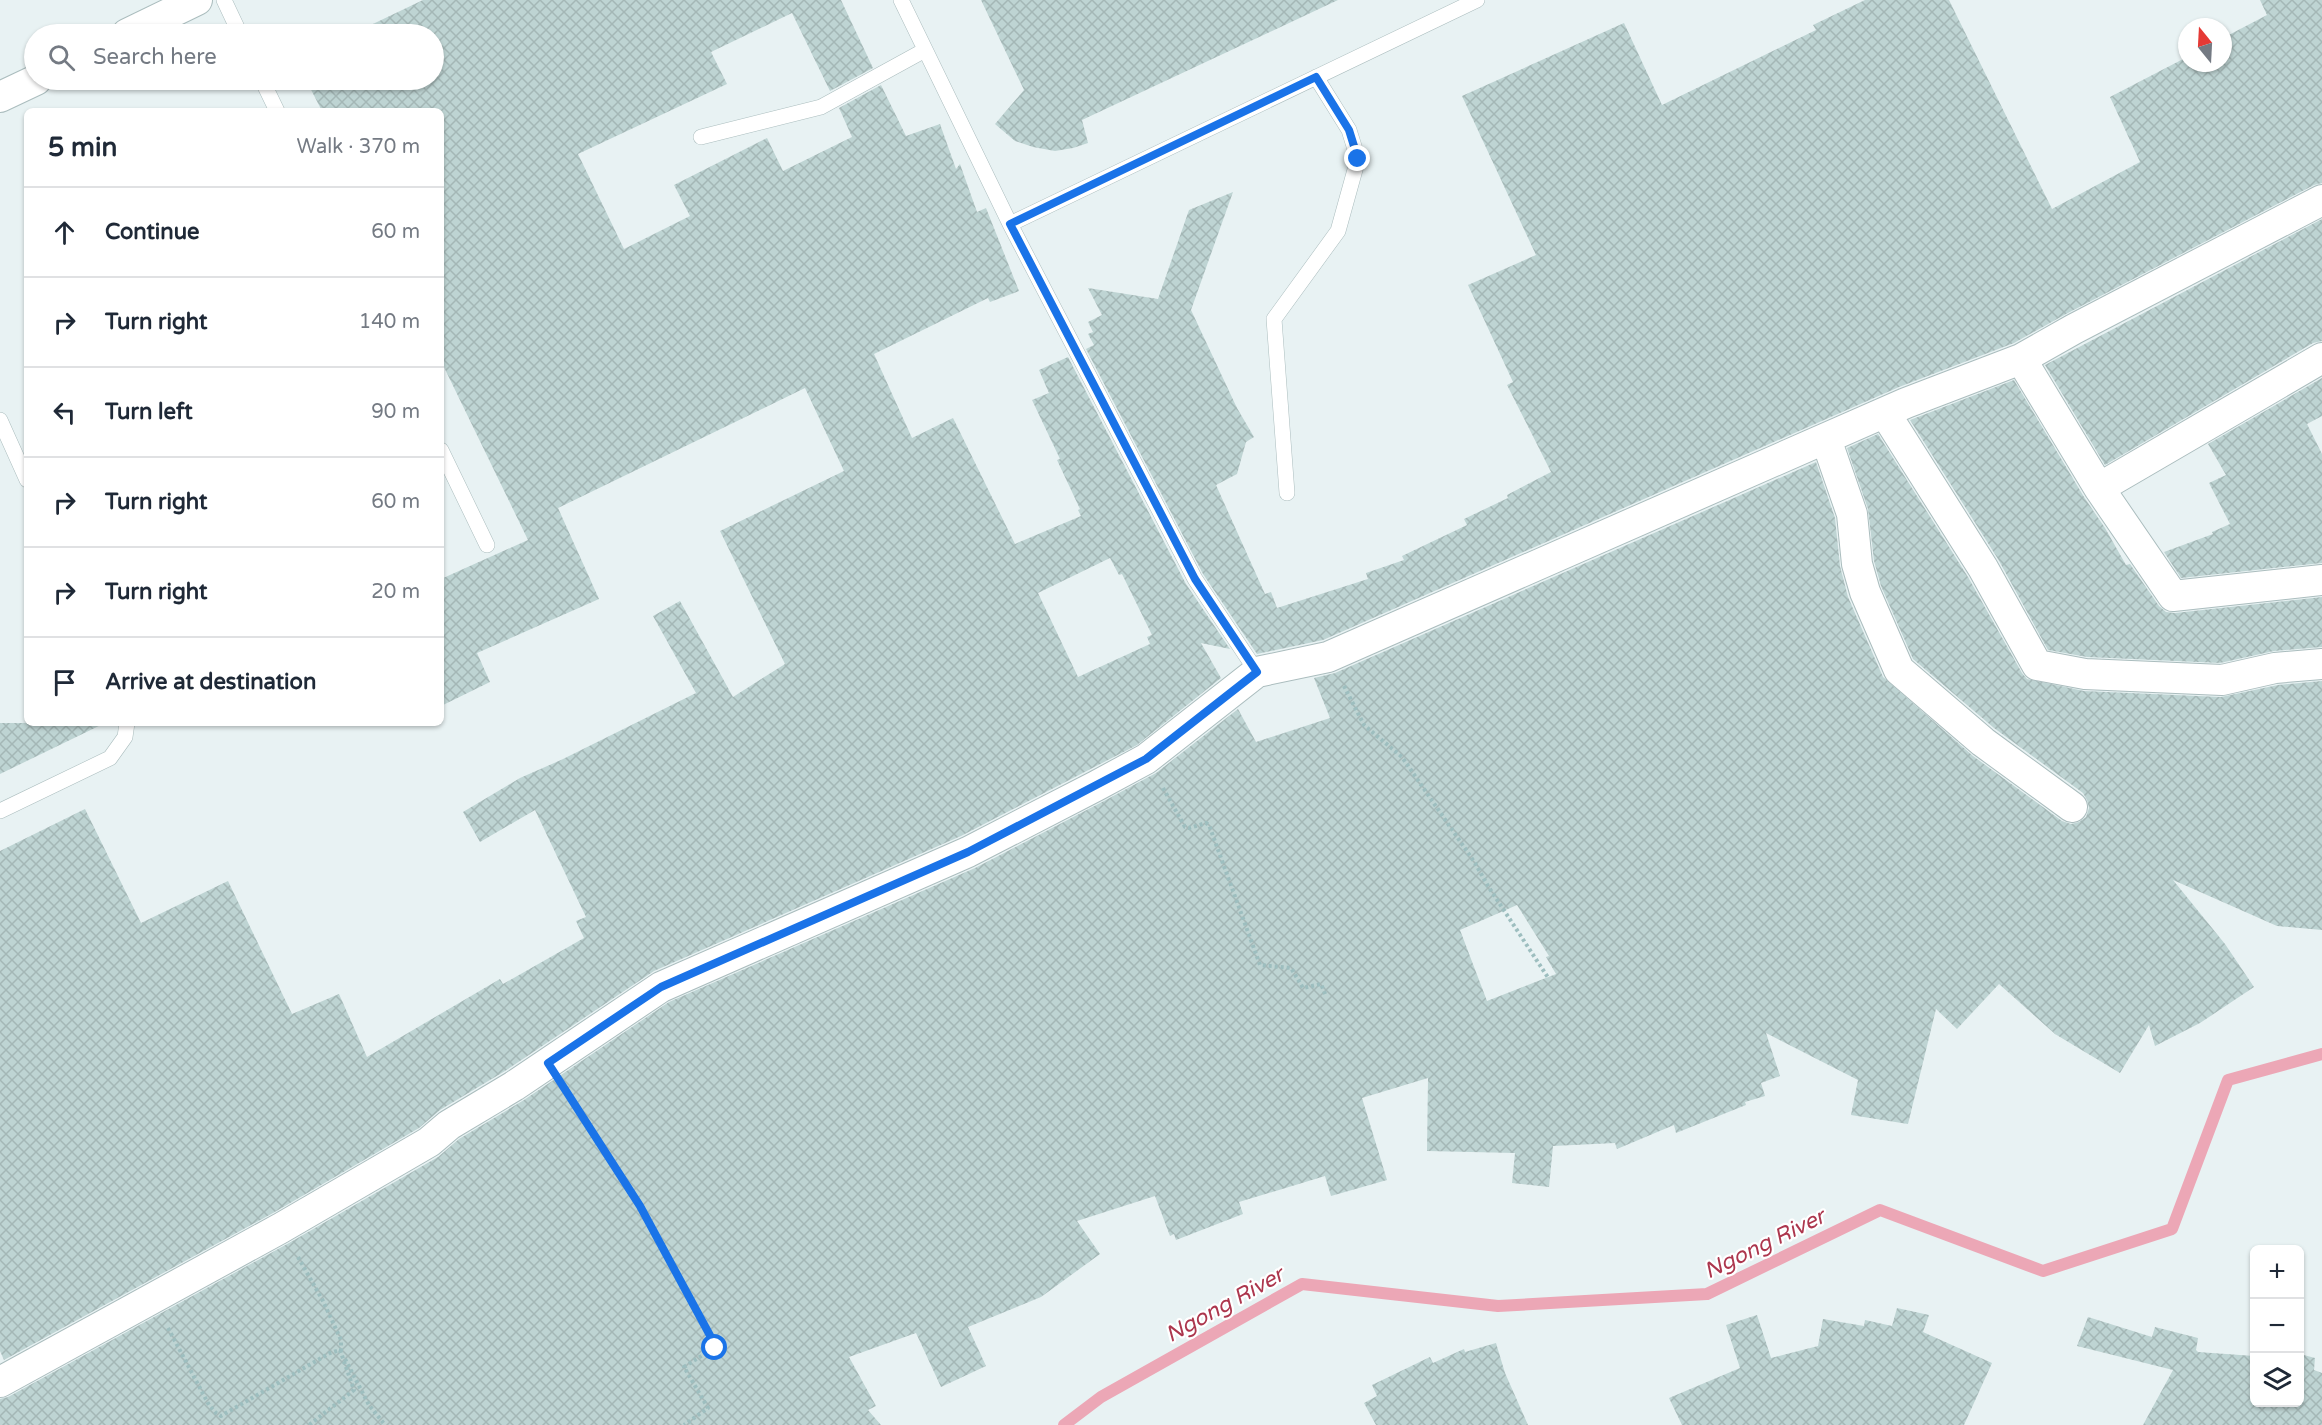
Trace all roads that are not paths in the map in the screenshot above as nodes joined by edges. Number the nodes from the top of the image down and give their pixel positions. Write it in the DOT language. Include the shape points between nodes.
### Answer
graph roads {
  1 [pos="197,0"];
  2 [pos="224,0"];
  3 [pos="901,0"];
  4 [pos="1477,0"];
  5 [pos="148,24"];
  6 [pos="235,24"];
  7 [pos="925,50"];
  8 [pos="1316,77"];
  9 [pos="24,86"];
  10 [pos="267,90"];
  11 [pos="0,97"];
  12 [pos="276,108"];
  13 [pos="701,137"];
  14 [pos="2322,200"];
  15 [pos="1010,224"];
  16 [pos="2322,358"];
  17 [pos="2021,359"];
  18 [pos="1885,412"];
  19 [pos="0,420"];
  20 [pos="1826,439"];
  21 [pos="7,452"];
  22 [pos="444,456"];
  23 [pos="24,476"];
  24 [pos="2099,488"];
  25 [pos="1287,493"];
  26 [pos="487,545"];
  27 [pos="2322,580"];
  28 [pos="2322,664"];
  29 [pos="1257,672"];
  30 [pos="127,726"];
  31 [pos="2072,807"];
  32 [pos="0,811"];
  33 [pos="0,1382"];
  1 -- 5 [label="street"];
  2 -- 6 [label="lane"];
  3 -- 7 [label="lane"];
  4 -- 8 [label="lane"];
  7 -- 13 [label="lane" via="821,107"];
  7 -- 15 [label="lane"];
  8 -- 15 [label="lane"];
  8 -- 25 [label="lane" via="1349,130 1358,159 1338,231 1274,319"];
  9 -- 11 [label="street"];
  10 -- 12 [label="lane"];
  14 -- 17 [label="street"];
  15 -- 29 [label="lane" via="1195,579"];
  16 -- 24 [label="street"];
  17 -- 18 [label="street"];
  17 -- 24 [label="street"];
  18 -- 20 [label="street"];
  18 -- 28 [label="street" via="1983,568 2037,665 2085,674 2222,680 2275,668"];
  19 -- 21 [label="lane"];
  20 -- 29 [label="street" via="1328,657"];
  20 -- 31 [label="street" via="1852,514 1864,592 1899,670 1983,742"];
  21 -- 23 [label="lane"];
  22 -- 26 [label="lane"];
  24 -- 27 [label="street" via="2173,596"];
  29 -- 33 [label="street" via="1146,759 968,852 661,987 448,1125 429,1142"];
  30 -- 32 [label="lane" via="125,737 110,758"];
}
